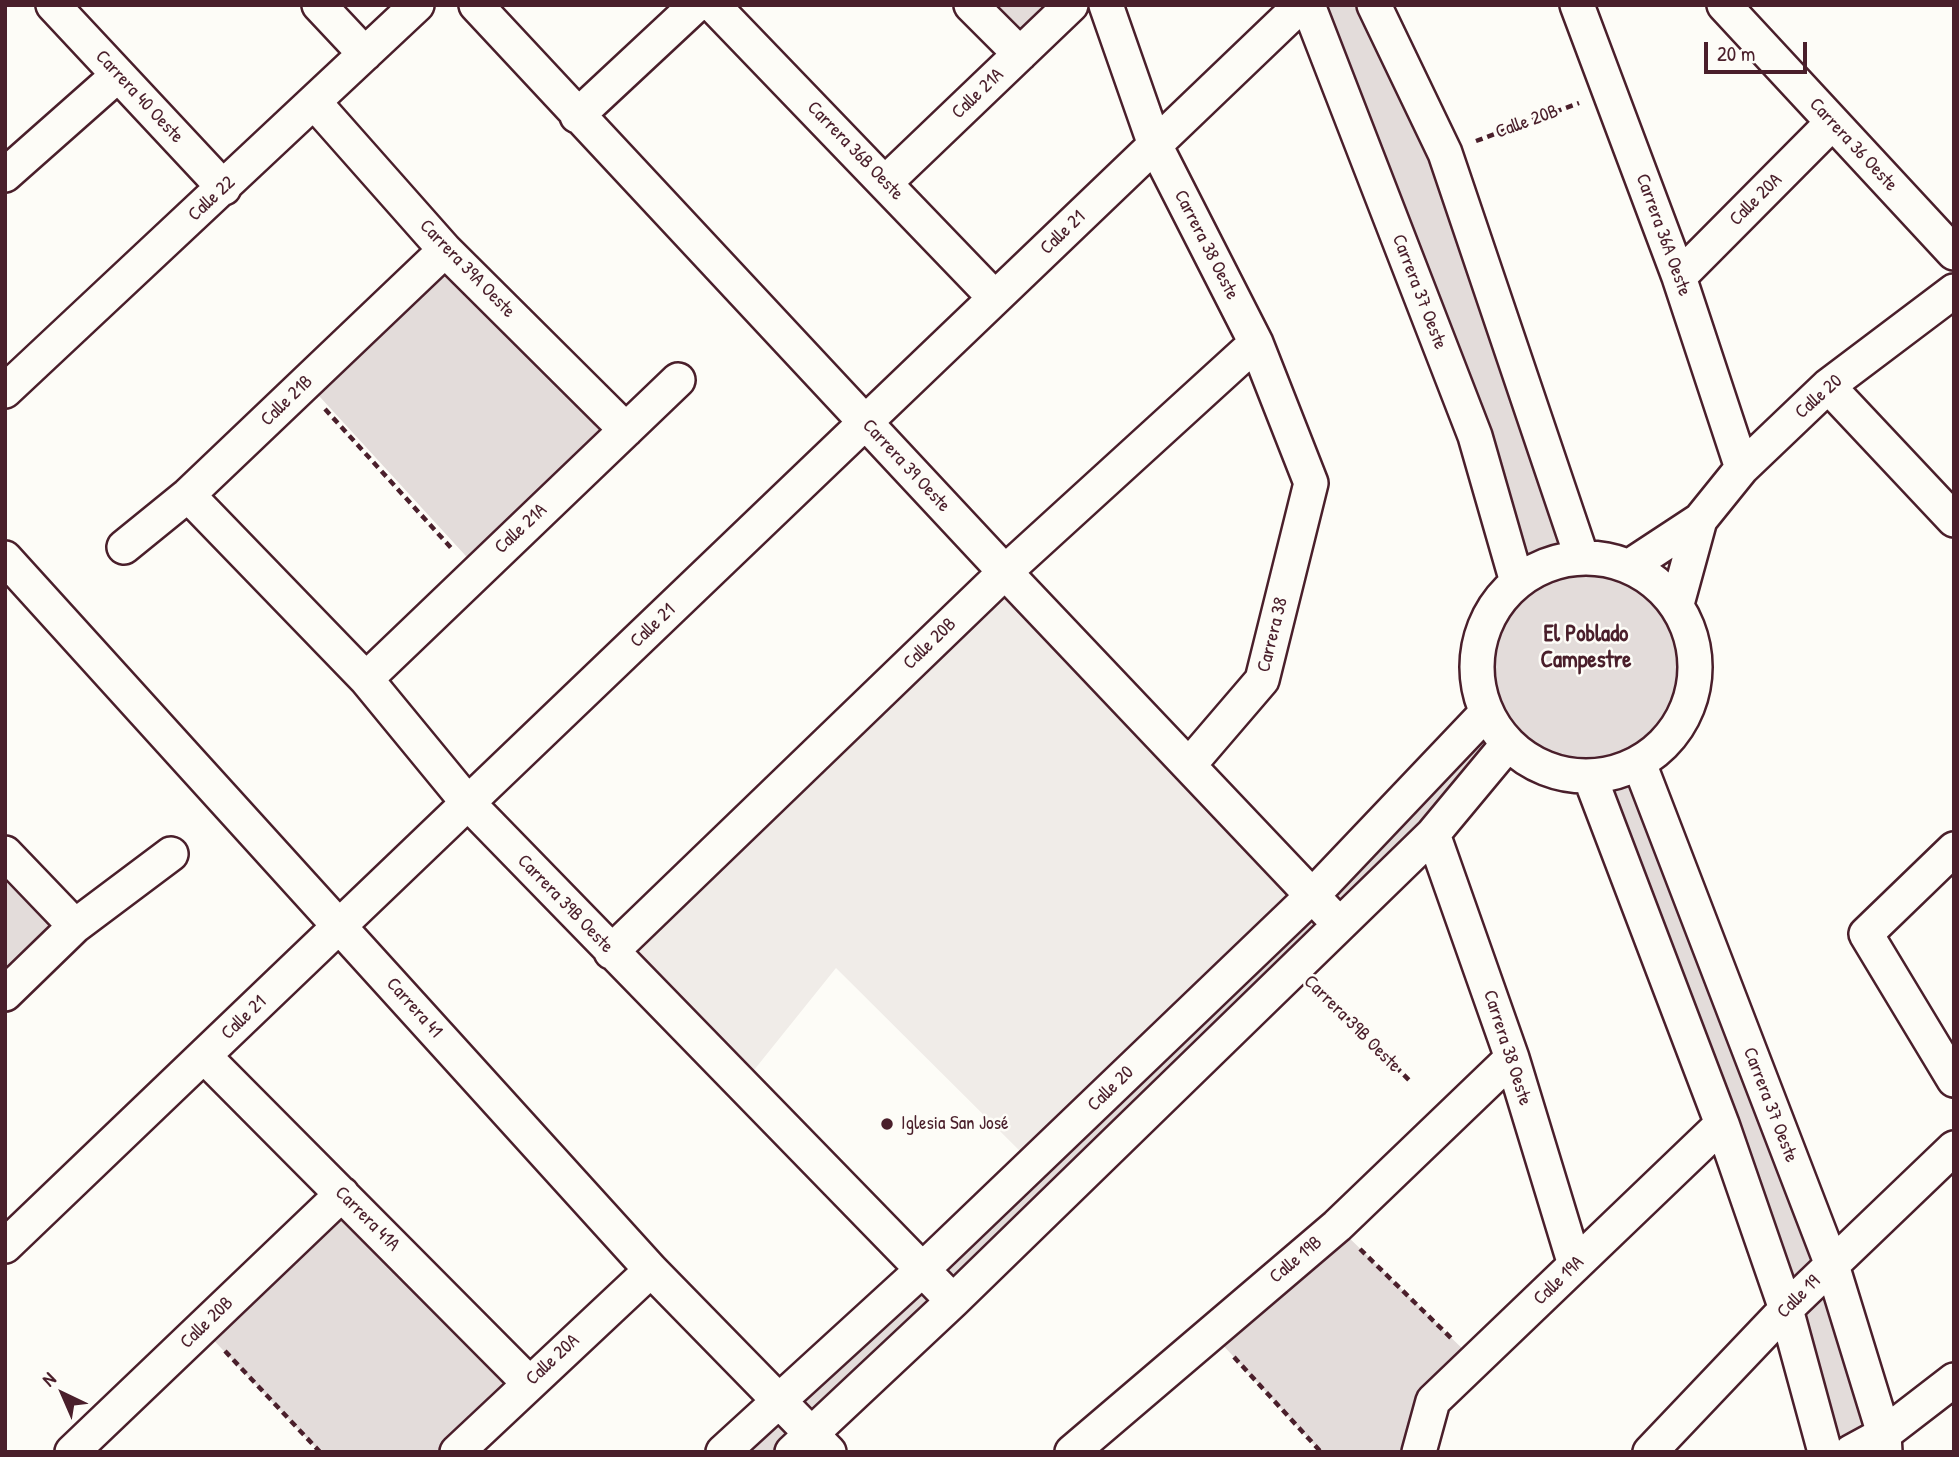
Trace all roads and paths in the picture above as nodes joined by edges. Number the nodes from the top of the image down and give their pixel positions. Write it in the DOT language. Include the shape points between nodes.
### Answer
graph roads {
  1 [pos="53,5"];
  2 [pos="319,5"];
  3 [pos="417,5"];
  4 [pos="476,5"];
  5 [pos="696,5"];
  6 [pos="713,5"];
  7 [pos="971,5"];
  8 [pos="1071,5"];
  9 [pos="1106,5"];
  10 [pos="1301,5"];
  11 [pos="1308,5"];
  12 [pos="1374,5"];
  13 [pos="1577,5"];
  14 [pos="1724,5"];
  15 [pos="365,54"];
  16 [pos="1020,54"];
  17 [pos="118,75"];
  18 [pos="1610,92"];
  19 [pos="314,102"];
  20 [pos="578,116"];
  21 [pos="1832,123"];
  22 [pos="1155,145"];
  23 [pos="1445,153"];
  24 [pos="5,175"];
  25 [pos="886,183"];
  26 [pos="224,188"];
  27 [pos="445,250"];
  28 [pos="1954,253"];
  29 [pos="1679,277"];
  30 [pos="1954,291"];
  31 [pos="995,298"];
  32 [pos="1256,343"];
  33 [pos="678,380"];
  34 [pos="303,385"];
  35 [pos="1828,386"];
  36 [pos="5,391"];
  37 [pos="866,422"];
  38 [pos="626,430"];
  39 [pos="1742,468"];
  40 [pos="1311,483"];
  41 [pos="188,495"];
  42 [pos="1700,520"];
  43 [pos="1954,520"];
  44 [pos="124,547"];
  45 [pos="5,558"];
  46 [pos="1582,558"];
  47 [pos="1630,566"];
  48 [pos="1005,572"];
  49 [pos="474,573"];
  50 [pos="1517,582"];
  51 [pos="1676,604"];
  52 [pos="366,679"];
  53 [pos="1485,714"];
  54 [pos="1507,745"];
  55 [pos="1639,763"];
  56 [pos="1190,764"];
  57 [pos="1590,777"];
  58 [pos="468,803"];
  59 [pos="1433,834"];
  60 [pos="1954,849"];
  61 [pos="5,853"];
  62 [pos="171,854"];
  63 [pos="1312,896"];
  64 [pos="1339,925"];
  65 [pos="75,926"];
  66 [pos="339,926"];
  67 [pos="611,953"];
  68 [pos="1296,968"];
  69 [pos="5,994"];
  70 [pos="204,1056"];
  71 [pos="1512,1058"];
  72 [pos="1409,1080"];
  73 [pos="1954,1080"];
  74 [pos="1722,1124"];
  75 [pos="1954,1148"];
  76 [pos="342,1194"];
  77 [pos="1337,1226"];
  78 [pos="5,1246"];
  79 [pos="1575,1265"];
  80 [pos="1832,1265"];
  81 [pos="651,1270"];
  82 [pos="922,1270"];
  83 [pos="953,1301"];
  84 [pos="1786,1309"];
  85 [pos="202,1328"];
  86 [pos="1210,1331"];
  87 [pos="1475,1361"];
  88 [pos="1954,1380"];
  89 [pos="529,1383"];
  90 [pos="780,1400"];
  91 [pos="1884,1443"];
  92 [pos="811,1445"];
  93 [pos="1077,1450"];
  94 [pos="75,1451"];
  95 [pos="320,1452"];
  96 [pos="457,1452"];
  97 [pos="723,1452"];
  98 [pos="1321,1452"];
  99 [pos="1419,1452"];
  100 [pos="1650,1452"];
  101 [pos="1825,1452"];
  102 [pos="1851,1452"];
  1 -- 17 [label="street, Carrera 40 Oeste"];
  2 -- 15 [label="street"];
  3 -- 15 [label="street, Calle 22"];
  4 -- 20 [label="street, Carrera 39 Oeste"];
  5 -- 20 [label="street"];
  6 -- 25 [label="street, Carrera 36B Oeste"];
  7 -- 16 [label="street"];
  8 -- 16 [label="street, Calle 21A"];
  9 -- 22 [label="street, Carrera 38 Oeste"];
  10 -- 22 [label="street, Calle 21"];
  11 -- 50 [label="street, Carrera 37 Oeste" via="1475,436"];
  12 -- 23 [label="street"];
  13 -- 18 [label="street, Carrera 36A Oeste"];
  14 -- 21 [label="street, Carrera 36 Oeste"];
  15 -- 19 [label="street, Calle 22"];
  16 -- 25 [label="street, Calle 21A"];
  17 -- 24 [label="street"];
  17 -- 26 [label="street, Carrera 40 Oeste"];
  18 -- 23 [label="path, Calle 20B"];
  18 -- 29 [label="street, Carrera 36A Oeste"];
  19 -- 26 [label="street, Calle 22"];
  19 -- 27 [label="street, Carrera 39A Oeste"];
  20 -- 37 [label="street, Carrera 39 Oeste"];
  21 -- 28 [label="street, Carrera 36 Oeste"];
  21 -- 29 [label="street, Calle 20A"];
  22 -- 31 [label="street, Calle 21"];
  22 -- 32 [label="street, Carrera 38 Oeste"];
  23 -- 46 [label="street"];
  25 -- 31 [label="street, Carrera 36B Oeste"];
  26 -- 36 [label="street, Calle 22"];
  27 -- 34 [label="street, Calle 21B"];
  27 -- 38 [label="street, Carrera 39A Oeste"];
  29 -- 39 [label="street, Carrera 36A Oeste"];
  30 -- 35 [label="street, Calle 20"];
  31 -- 37 [label="street, Calle 21"];
  32 -- 40 [label="street, Carrera 38 Oeste"];
  32 -- 48 [label="street, Calle 20B"];
  33 -- 38 [label="street, Calle 21A"];
  34 -- 41 [label="street, Calle 21B"];
  34 -- 49 [label="path"];
  35 -- 39 [label="street, Calle 20"];
  35 -- 43 [label="street"];
  37 -- 48 [label="street, Carrera 39 Oeste"];
  37 -- 58 [label="street, Calle 21"];
  38 -- 49 [label="street, Calle 21A"];
  39 -- 42 [label="street, Calle 20"];
  40 -- 56 [label="street, Carrera 38" via="1262,680"];
  41 -- 44 [label="street, Calle 21B"];
  41 -- 52 [label="street, Carrera 39B Oeste"];
  42 -- 47 [label="street, Calle 20"];
  42 -- 51 [label="street, Calle 20"];
  45 -- 66 [label="street, Carrera 41"];
  46 -- 47 [label="street"];
  46 -- 50 [label="street" via="1547,565"];
  47 -- 51 [label="street" via="1656,582"];
  48 -- 56 [label="street, Carrera 39 Oeste"];
  48 -- 67 [label="street, Calle 20B"];
  49 -- 52 [label="street, Calle 21A"];
  50 -- 53 [label="street" via="1493,609 1479,643 1476,678"];
  51 -- 55 [label="street" via="1692,638 1696,674 1688,709 1668,740"];
  52 -- 58 [label="street, Carrera 39B Oeste"];
  53 -- 54 [label="street"];
  53 -- 63 [label="street, Calle 20"];
  54 -- 57 [label="street" via="1557,774"];
  54 -- 59 [label="street"];
  55 -- 57 [label="street" via="1614,774"];
  55 -- 80 [label="street, Carrera 37 Oeste"];
  56 -- 63 [label="street, Carrera 39 Oeste"];
  57 -- 74 [label="street"];
  58 -- 66 [label="street, Calle 21"];
  58 -- 67 [label="street, Carrera 39B Oeste"];
  59 -- 64 [label="street"];
  59 -- 71 [label="street, Carrera 38 Oeste"];
  60 -- 73 [label="street" via="1866,934"];
  61 -- 65 [label="street"];
  62 -- 65 [label="street"];
  63 -- 64 [label="street, Carrera 39 Oeste"];
  63 -- 82 [label="street, Calle 20"];
  64 -- 68 [label="street"];
  65 -- 69 [label="street"];
  66 -- 70 [label="street, Calle 21"];
  66 -- 81 [label="street, Carrera 41"];
  67 -- 82 [label="street, Carrera 39B Oeste"];
  68 -- 72 [label="path, Carrera 39B Oeste"];
  68 -- 83 [label="street"];
  70 -- 76 [label="street, Carrera 41A"];
  70 -- 78 [label="street, Calle 21"];
  71 -- 77 [label="street, Calle 19B"];
  71 -- 79 [label="street, Carrera 38 Oeste"];
  74 -- 79 [label="street, Calle 19A"];
  74 -- 84 [label="street"];
  75 -- 80 [label="street, Calle 19"];
  76 -- 85 [label="street, Calle 20B"];
  76 -- 89 [label="street, Carrera 41A"];
  77 -- 86 [label="street, Calle 19B"];
  77 -- 87 [label="path"];
  79 -- 87 [label="street, Calle 19A"];
  80 -- 84 [label="street, Calle 19"];
  80 -- 91 [label="street, Carrera 37 Oeste"];
  81 -- 89 [label="street, Calle 20A"];
  81 -- 90 [label="street, Carrera 41"];
  82 -- 83 [label="street, Carrera 39B Oeste"];
  82 -- 90 [label="street, Calle 20"];
  83 -- 92 [label="street"];
  84 -- 100 [label="street, Calle 19"];
  84 -- 101 [label="street"];
  85 -- 94 [label="street, Calle 20B"];
  85 -- 95 [label="path"];
  86 -- 93 [label="street, Calle 19B"];
  86 -- 98 [label="path"];
  87 -- 99 [label="street, Calle 19A" via="1433,1401"];
  88 -- 91 [label="street"];
  89 -- 96 [label="street, Calle 20A"];
  90 -- 92 [label="street, Carrera 41"];
  90 -- 97 [label="street, Calle 20"];
  91 -- 102 [label="street"];
}
